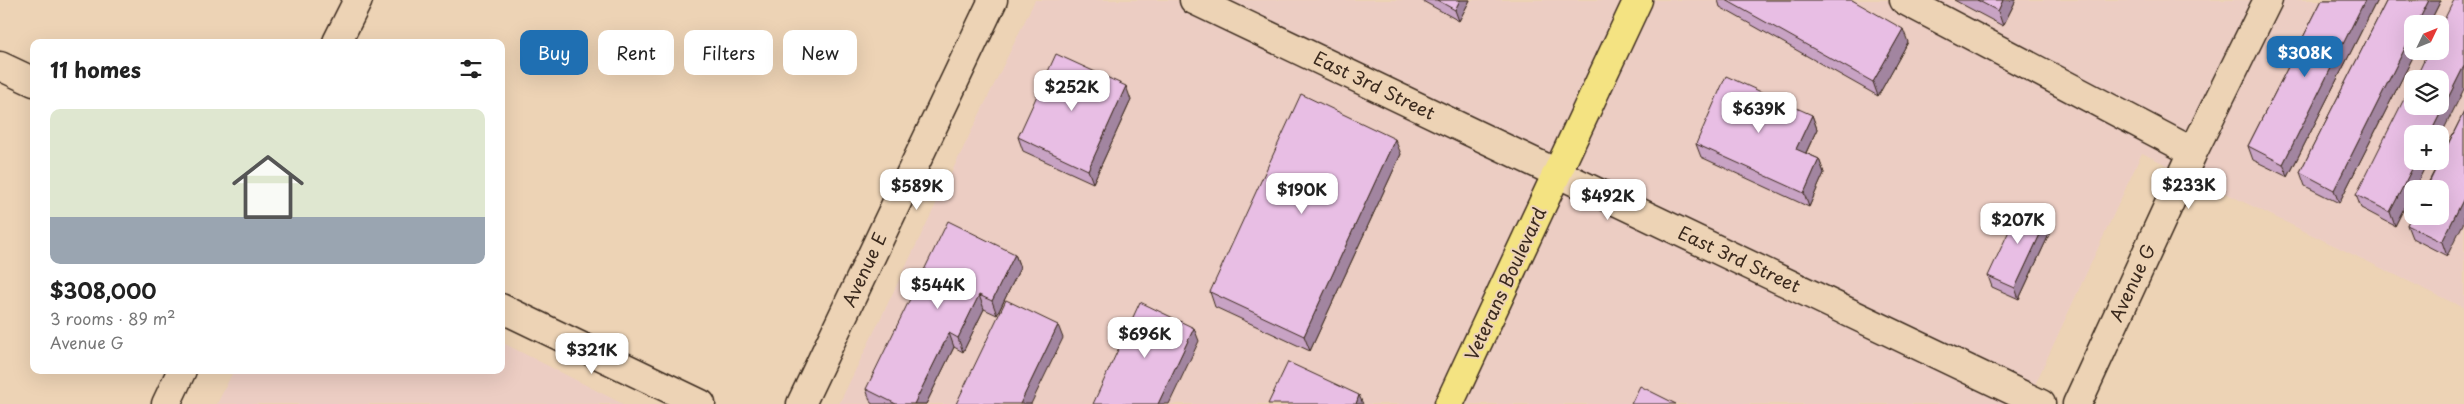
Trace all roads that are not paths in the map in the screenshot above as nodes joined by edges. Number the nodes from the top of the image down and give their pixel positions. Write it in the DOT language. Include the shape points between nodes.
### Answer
graph roads {
  1 [pos="358,0"];
  2 [pos="993,0"];
  3 [pos="1194,0"];
  4 [pos="1638,0"];
  5 [pos="1904,0"];
  6 [pos="2268,0"];
  7 [pos="338,39"];
  8 [pos="0,66"];
  9 [pos="30,80"];
  10 [pos="2193,152"];
  11 [pos="1558,174"];
  12 [pos="505,310"];
  13 [pos="180,374"];
  14 [pos="166,404"];
  15 [pos="701,404"];
  16 [pos="801,404"];
  17 [pos="1449,404"];
  18 [pos="2041,404"];
  19 [pos="2077,404"];
  1 -- 7 [label="street"];
  2 -- 16 [label="street, Avenue E"];
  3 -- 11 [label="street, East 3rd Street"];
  4 -- 11 [label="main road, Veterans Boulevard"];
  5 -- 10 [label="street"];
  6 -- 10 [label="street, Avenue G"];
  8 -- 9 [label="street"];
  10 -- 19 [label="street, Avenue G"];
  11 -- 17 [label="main road, Veterans Boulevard"];
  11 -- 18 [label="street, East 3rd Street"];
  12 -- 15 [label="street"];
  13 -- 14 [label="street"];
}
